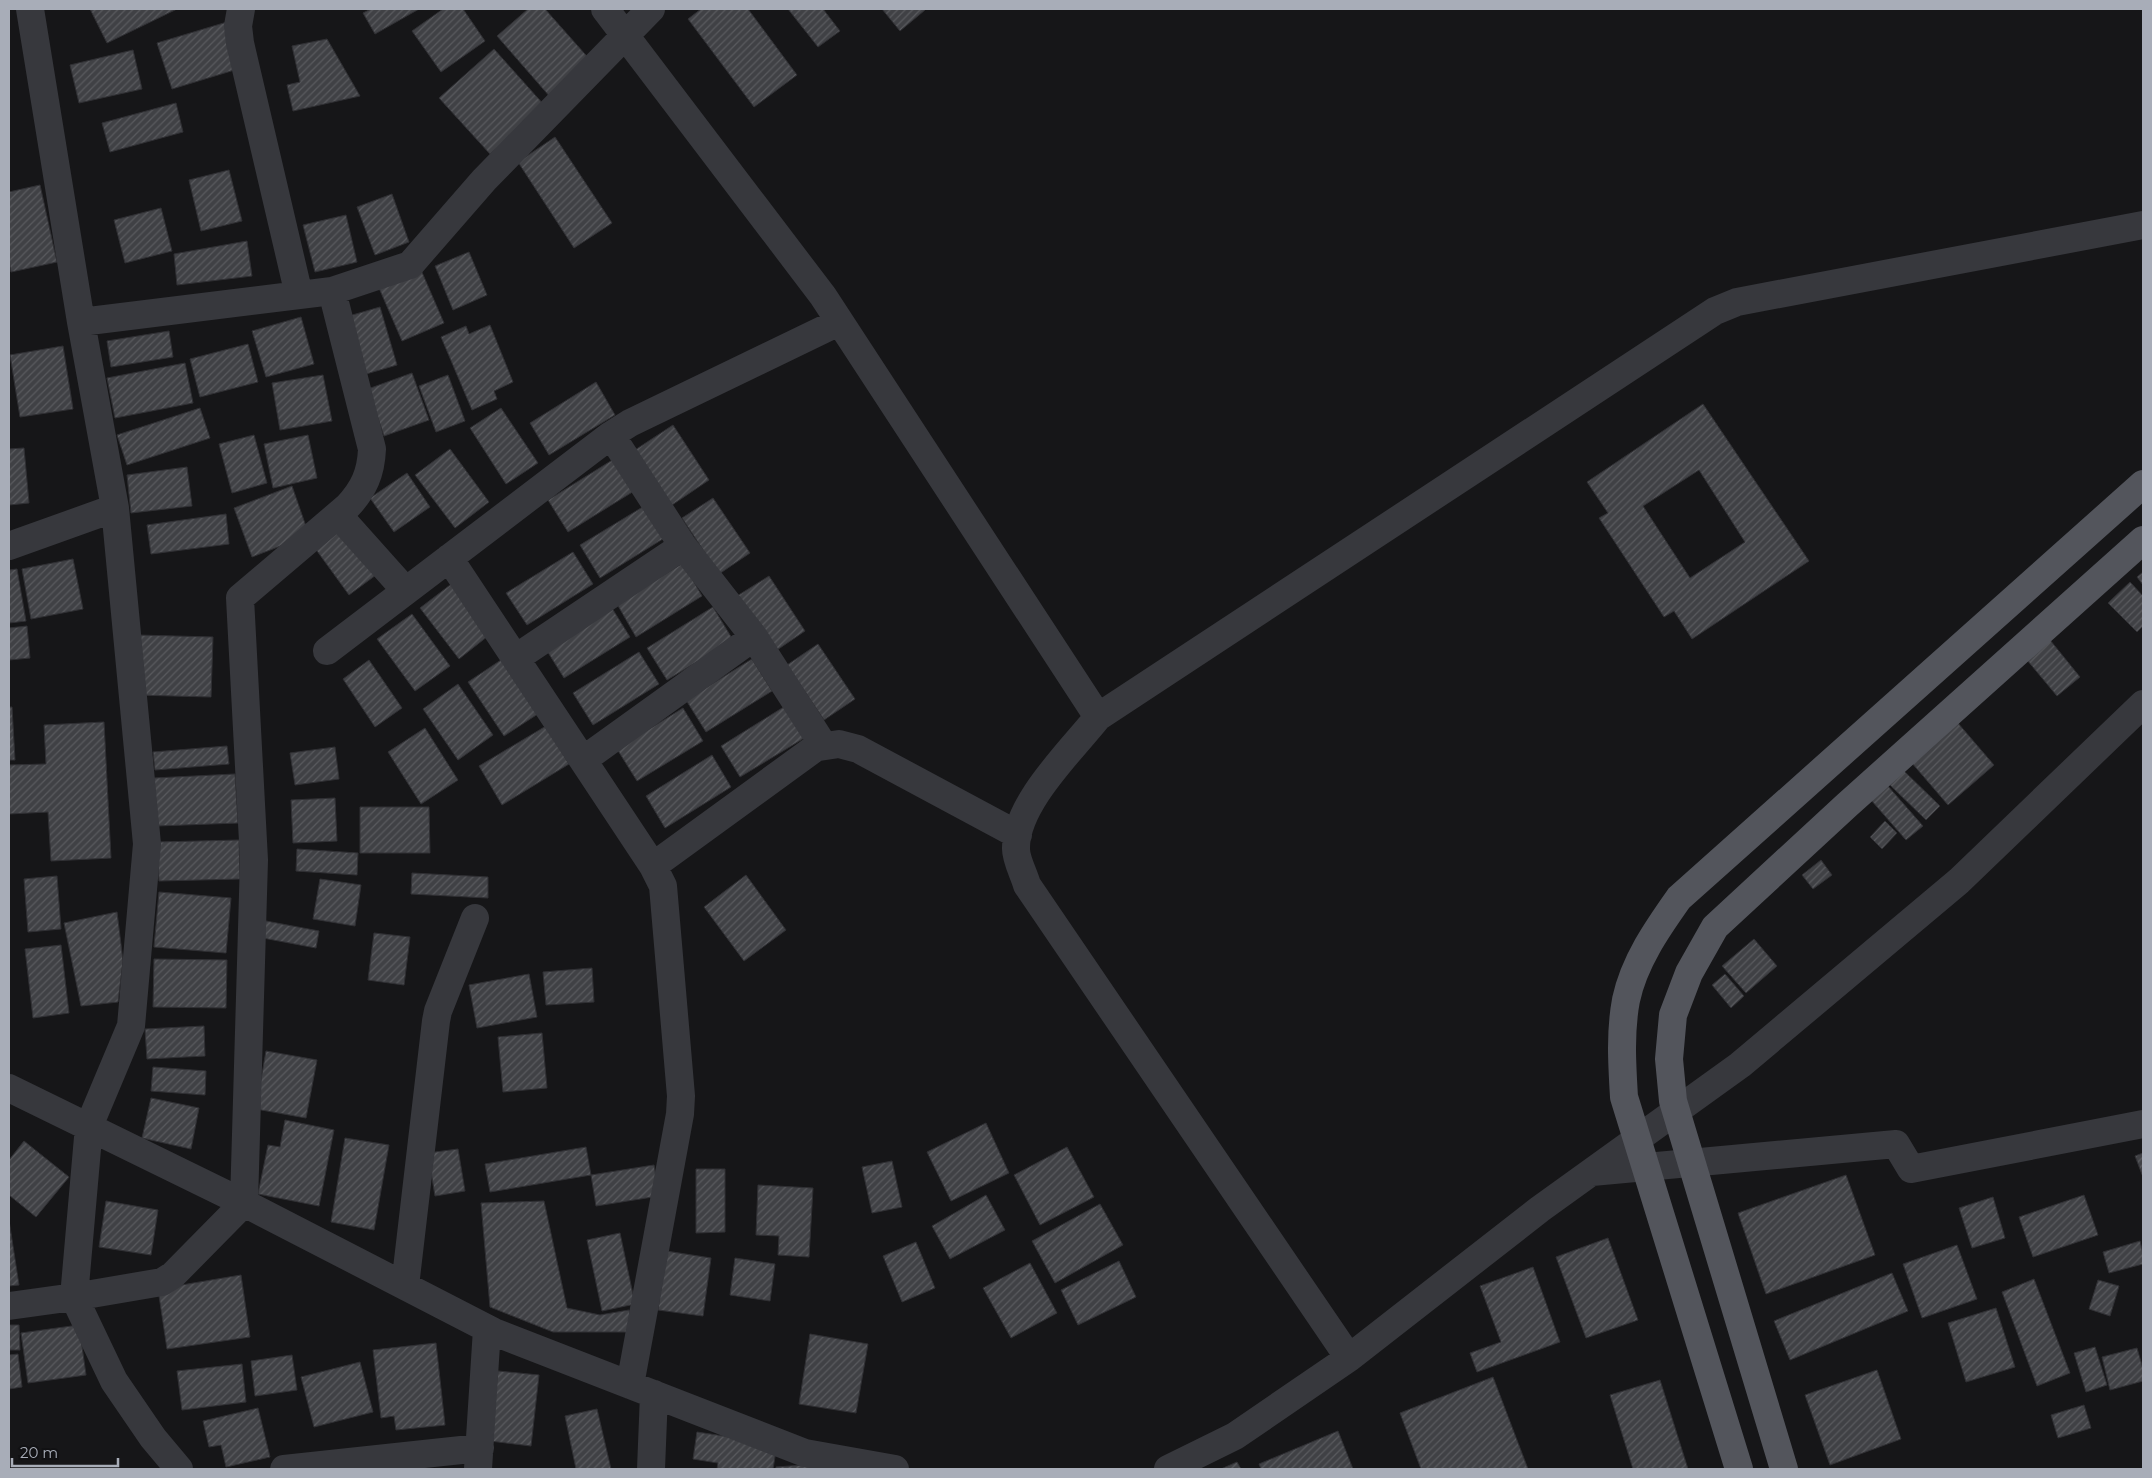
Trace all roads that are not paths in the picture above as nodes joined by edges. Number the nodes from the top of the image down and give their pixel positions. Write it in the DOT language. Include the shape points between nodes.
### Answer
graph roads {
  1 [pos="30,9"];
  2 [pos="241,9"];
  3 [pos="605,9"];
  4 [pos="651,9"];
  5 [pos="624,36"];
  6 [pos="2143,225"];
  7 [pos="332,291"];
  8 [pos="299,295"];
  9 [pos="81,322"];
  10 [pos="839,322"];
  11 [pos="611,435"];
  12 [pos="2143,484"];
  13 [pos="115,508"];
  14 [pos="338,515"];
  15 [pos="2143,540"];
  16 [pos="9,546"];
  17 [pos="683,546"];
  18 [pos="450,558"];
  19 [pos="406,591"];
  20 [pos="754,637"];
  21 [pos="327,651"];
  22 [pos="516,658"];
  23 [pos="2143,704"];
  24 [pos="1098,717"];
  25 [pos="822,743"];
  26 [pos="583,760"];
  27 [pos="1018,835"];
  28 [pos="653,866"];
  29 [pos="475,918"];
  30 [pos="9,1088"];
  31 [pos="2143,1124"];
  32 [pos="89,1126"];
  33 [pos="1591,1172"];
  34 [pos="244,1203"];
  35 [pos="405,1286"];
  36 [pos="74,1297"];
  37 [pos="9,1306"];
  38 [pos="487,1329"];
  39 [pos="1349,1358"];
  40 [pos="642,1390"];
  41 [pos="479,1459"];
  42 [pos="179,1469"];
  43 [pos="284,1469"];
  44 [pos="651,1469"];
  45 [pos="895,1469"];
  46 [pos="1168,1469"];
  47 [pos="1739,1469"];
  48 [pos="1784,1469"];
  1 -- 9 [label="street"];
  2 -- 8 [label="street" via="240,43"];
  3 -- 5 [label="street"];
  4 -- 5 [label="street"];
  5 -- 7 [label="street" via="484,180 410,265"];
  5 -- 10 [label="street"];
  6 -- 24 [label="street" via="1725,306"];
  7 -- 8 [label="street"];
  7 -- 14 [label="street" via="372,449 371,469 357,497"];
  8 -- 9 [label="street"];
  9 -- 13 [label="street"];
  10 -- 11 [label="street"];
  10 -- 24 [label="street"];
  11 -- 17 [label="street"];
  11 -- 18 [label="street"];
  12 -- 47 [label="main road, bridge" via="1679,898 1640,960 1626,1000 1621,1048 1624,1096"];
  13 -- 16 [label="street"];
  13 -- 32 [label="street" via="148,844 131,1026"];
  14 -- 19 [label="street"];
  14 -- 34 [label="street" via="240,598 254,860"];
  15 -- 48 [label="main road, bridge" via="1715,927 1689,973 1673,1015 1669,1058 1673,1101"];
  17 -- 20 [label="street"];
  17 -- 22 [label="street"];
  18 -- 19 [label="street"];
  18 -- 22 [label="street"];
  19 -- 21 [label="street"];
  20 -- 25 [label="street"];
  20 -- 26 [label="street"];
  22 -- 26 [label="street"];
  23 -- 33 [label="street" via="1959,881 1740,1065"];
  24 -- 27 [label="street" via="1038,790 1020,820"];
  25 -- 27 [label="street" via="819,747 839,744 858,749"];
  25 -- 28 [label="street"];
  26 -- 28 [label="street"];
  27 -- 39 [label="street" via="1015,850 1027,885"];
  28 -- 40 [label="street" via="660,876 665,897 681,1096"];
  29 -- 35 [label="street" via="436,1021"];
  30 -- 32 [label="street"];
  31 -- 33 [label="street" via="1911,1169 1896,1144"];
  32 -- 34 [label="street"];
  32 -- 36 [label="street"];
  33 -- 39 [label="street"];
  34 -- 35 [label="street"];
  34 -- 36 [label="street" via="168,1279"];
  35 -- 38 [label="street"];
  36 -- 37 [label="street"];
  36 -- 42 [label="street" via="114,1381"];
  38 -- 40 [label="street"];
  38 -- 41 [label="street"];
  39 -- 46 [label="street" via="1236,1436"];
  40 -- 44 [label="street"];
  40 -- 45 [label="street" via="805,1453"];
  41 -- 43 [label="street"];
}
